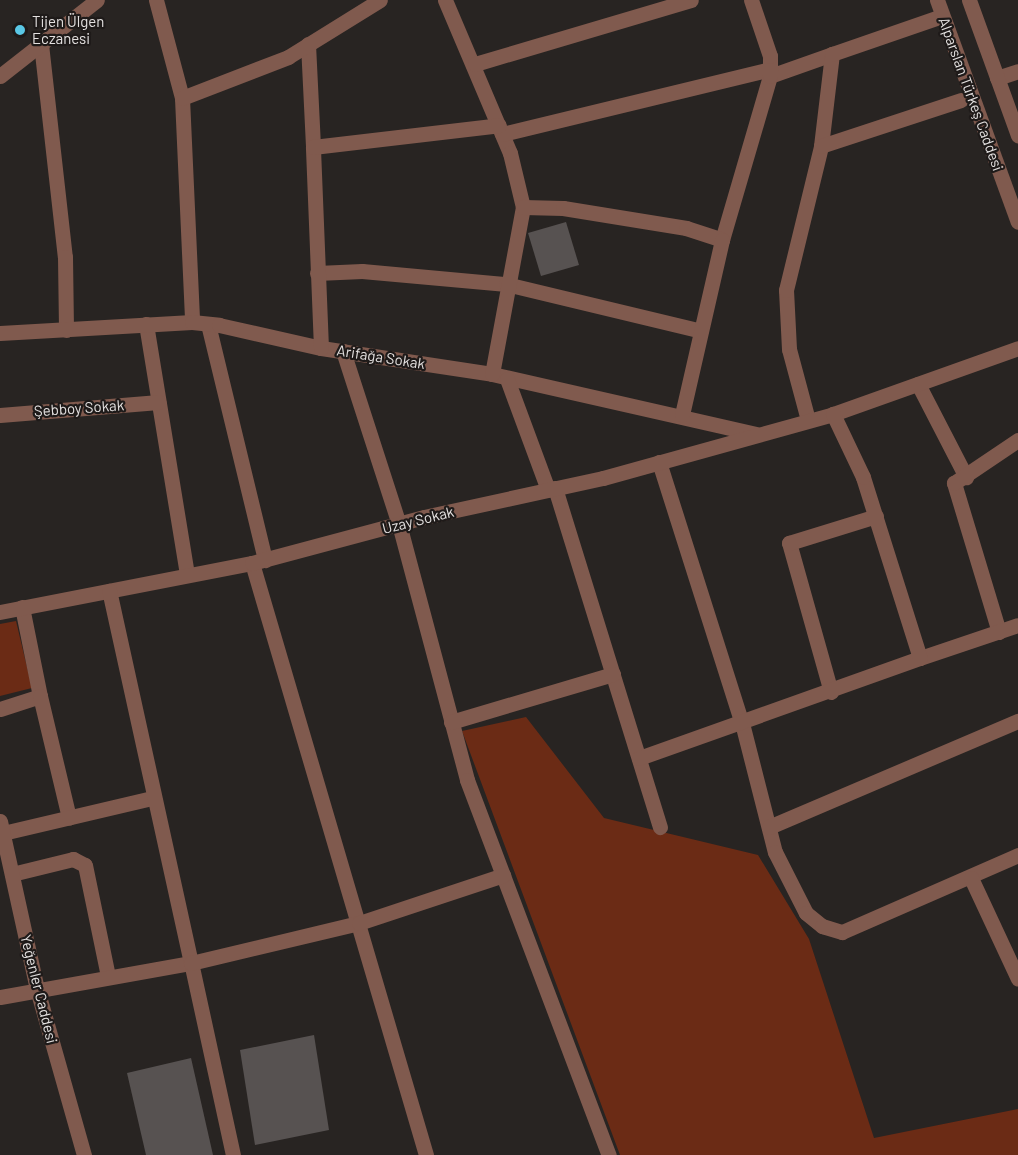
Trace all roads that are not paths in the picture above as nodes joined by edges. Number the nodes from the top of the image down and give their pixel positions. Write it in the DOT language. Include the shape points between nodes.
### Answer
graph roads {
  1 [pos="97,0"];
  2 [pos="156,0"];
  3 [pos="380,0"];
  4 [pos="445,0"];
  5 [pos="691,0"];
  6 [pos="750,0"];
  7 [pos="937,0"];
  8 [pos="969,0"];
  9 [pos="942,16"];
  10 [pos="41,44"];
  11 [pos="308,44"];
  12 [pos="832,54"];
  13 [pos="475,64"];
  14 [pos="1018,71"];
  15 [pos="770,72"];
  16 [pos="0,76"];
  17 [pos="997,78"];
  18 [pos="182,98"];
  19 [pos="961,100"];
  20 [pos="501,129"];
  21 [pos="1018,135"];
  22 [pos="821,146"];
  23 [pos="313,147"];
  24 [pos="523,207"];
  25 [pos="1018,222"];
  26 [pos="722,240"];
  27 [pos="318,273"];
  28 [pos="506,284"];
  29 [pos="192,322"];
  30 [pos="146,324"];
  31 [pos="208,324"];
  32 [pos="66,330"];
  33 [pos="698,330"];
  34 [pos="0,333"];
  35 [pos="321,348"];
  36 [pos="1018,348"];
  37 [pos="343,351"];
  38 [pos="499,376"];
  39 [pos="918,384"];
  40 [pos="158,402"];
  41 [pos="682,414"];
  42 [pos="833,414"];
  43 [pos="0,415"];
  44 [pos="808,420"];
  45 [pos="757,434"];
  46 [pos="1016,445"];
  47 [pos="659,462"];
  48 [pos="966,477"];
  49 [pos="552,489"];
  50 [pos="876,516"];
  51 [pos="399,524"];
  52 [pos="258,562"];
  53 [pos="187,575"];
  54 [pos="109,591"];
  55 [pos="22,607"];
  56 [pos="0,612"];
  57 [pos="1018,626"];
  58 [pos="999,632"];
  59 [pos="920,658"];
  60 [pos="613,674"];
  61 [pos="831,692"];
  62 [pos="40,696"];
  63 [pos="0,709"];
  64 [pos="1018,721"];
  65 [pos="451,722"];
  66 [pos="742,723"];
  67 [pos="639,758"];
  68 [pos="152,798"];
  69 [pos="69,818"];
  70 [pos="1,827"];
  71 [pos="660,827"];
  72 [pos="768,827"];
  73 [pos="1018,855"];
  74 [pos="12,874"];
  75 [pos="503,875"];
  76 [pos="971,878"];
  77 [pos="359,923"];
  78 [pos="191,963"];
  79 [pos="108,976"];
  80 [pos="1018,979"];
  81 [pos="37,989"];
  82 [pos="0,997"];
  83 [pos="84,1155"];
  84 [pos="233,1155"];
  85 [pos="426,1155"];
  86 [pos="609,1155"];
  1 -- 10 [label="street"];
  2 -- 18 [label="street"];
  3 -- 11 [label="street"];
  4 -- 13 [label="street"];
  5 -- 13 [label="street"];
  6 -- 15 [label="street"];
  7 -- 9 [label="street, Alparslan Türkeş Caddesi"];
  8 -- 17 [label="street, Alparslan Türkeş Caddesi"];
  9 -- 12 [label="street"];
  9 -- 25 [label="street, Alparslan Türkeş Caddesi"];
  10 -- 16 [label="street"];
  10 -- 32 [label="street" via="65,257"];
  11 -- 18 [label="street" via="239,80"];
  11 -- 23 [label="street"];
  12 -- 15 [label="street"];
  12 -- 22 [label="street"];
  13 -- 20 [label="street"];
  14 -- 17 [label="street"];
  15 -- 20 [label="street"];
  15 -- 26 [label="street"];
  17 -- 21 [label="street, Alparslan Türkeş Caddesi"];
  18 -- 29 [label="street"];
  19 -- 22 [label="street"];
  20 -- 23 [label="street"];
  20 -- 24 [label="street"];
  22 -- 44 [label="street" via="786,290 789,349"];
  23 -- 27 [label="street"];
  24 -- 26 [label="street" via="574,210 686,228"];
  24 -- 28 [label="street"];
  26 -- 33 [label="street"];
  27 -- 28 [label="street" via="362,271"];
  27 -- 35 [label="street"];
  28 -- 33 [label="street"];
  28 -- 38 [label="street"];
  29 -- 30 [label="street, Arifağa Sokak"];
  29 -- 31 [label="street, Arifağa Sokak"];
  30 -- 32 [label="street, Arifağa Sokak"];
  30 -- 40 [label="street"];
  31 -- 35 [label="street, Arifağa Sokak"];
  31 -- 52 [label="street"];
  32 -- 34 [label="street, Arifağa Sokak"];
  33 -- 41 [label="street"];
  35 -- 37 [label="street, Arifağa Sokak"];
  36 -- 39 [label="street, Uzay Sokak"];
  37 -- 38 [label="street, Arifağa Sokak"];
  37 -- 51 [label="street"];
  38 -- 41 [label="street, Arifağa Sokak"];
  38 -- 49 [label="street"];
  39 -- 42 [label="street, Uzay Sokak"];
  39 -- 48 [label="street"];
  40 -- 43 [label="street, Şebboy Sokak"];
  40 -- 53 [label="street"];
  41 -- 45 [label="street, Arifağa Sokak"];
  42 -- 44 [label="street, Uzay Sokak"];
  42 -- 50 [label="street" via="863,477"];
  44 -- 45 [label="street, Uzay Sokak"];
  45 -- 47 [label="street, Uzay Sokak"];
  46 -- 48 [label="street"];
  47 -- 49 [label="street, Uzay Sokak"];
  47 -- 66 [label="street"];
  48 -- 58 [label="street" via="954,483"];
  49 -- 51 [label="street, Uzay Sokak"];
  49 -- 60 [label="street"];
  50 -- 59 [label="street"];
  50 -- 61 [label="street" via="789,543"];
  51 -- 52 [label="street, Uzay Sokak"];
  51 -- 65 [label="street"];
  52 -- 53 [label="street, Uzay Sokak"];
  52 -- 77 [label="street"];
  53 -- 54 [label="street, Uzay Sokak"];
  54 -- 55 [label="street, Uzay Sokak"];
  54 -- 68 [label="street"];
  55 -- 56 [label="street, Uzay Sokak"];
  55 -- 62 [label="street"];
  57 -- 58 [label="street"];
  58 -- 59 [label="street"];
  59 -- 61 [label="street"];
  60 -- 65 [label="street"];
  60 -- 67 [label="street"];
  61 -- 66 [label="street"];
  62 -- 63 [label="street"];
  62 -- 69 [label="street"];
  64 -- 72 [label="street"];
  65 -- 75 [label="street"];
  66 -- 67 [label="street"];
  66 -- 72 [label="street"];
  67 -- 71 [label="street"];
  68 -- 69 [label="street"];
  68 -- 78 [label="street"];
  69 -- 70 [label="street"];
  70 -- 74 [label="street, Yeğenler Caddesi"];
  72 -- 76 [label="street" via="775,852 806,913 822,926 842,932"];
  73 -- 76 [label="street"];
  74 -- 79 [label="street" via="73,859 85,865"];
  74 -- 81 [label="street, Yeğenler Caddesi"];
  75 -- 77 [label="street"];
  75 -- 86 [label="street"];
  76 -- 80 [label="street"];
  77 -- 78 [label="street"];
  77 -- 85 [label="street"];
  78 -- 79 [label="street"];
  78 -- 84 [label="street"];
  79 -- 81 [label="street"];
  81 -- 82 [label="street"];
  81 -- 83 [label="street, Yeğenler Caddesi"];
}
